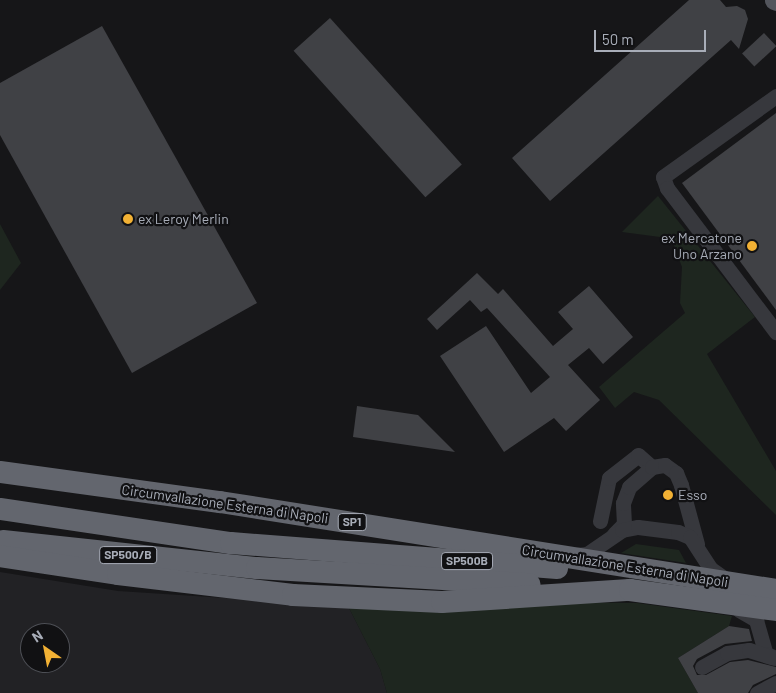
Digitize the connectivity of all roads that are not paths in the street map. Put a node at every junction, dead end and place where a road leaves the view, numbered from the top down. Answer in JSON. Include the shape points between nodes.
{"nodes":[{"id":1,"x":776,"y":96,"type":"edge"},
{"id":2,"x":776,"y":332,"type":"edge"},
{"id":3,"x":652,"y":467,"type":"junction"},
{"id":4,"x":0,"y":472,"type":"edge"},
{"id":5,"x":0,"y":509,"type":"edge"},
{"id":6,"x":600,"y":521,"type":"dead end"},
{"id":7,"x":608,"y":539,"type":"junction"},
{"id":8,"x":0,"y":541,"type":"edge"},
{"id":9,"x":231,"y":543,"type":"joint"},
{"id":10,"x":699,"y":550,"type":"junction"},
{"id":11,"x":562,"y":555,"type":"junction"},
{"id":12,"x":0,"y":556,"type":"edge"},
{"id":13,"x":257,"y":568,"type":"joint"},
{"id":14,"x":733,"y":584,"type":"junction"},
{"id":15,"x":700,"y":589,"type":"junction"},
{"id":16,"x":630,"y":590,"type":"junction"},
{"id":17,"x":776,"y":590,"type":"edge"},
{"id":18,"x":776,"y":610,"type":"edge"},
{"id":19,"x":776,"y":614,"type":"edge"},
{"id":20,"x":759,"y":625,"type":"junction"},
{"id":21,"x":774,"y":658,"type":"edge"},
{"id":22,"x":702,"y":667,"type":"dead end"},
{"id":23,"x":776,"y":683,"type":"edge"},
{"id":24,"x":757,"y":693,"type":"edge"}],
"edges":[{"from":1,"to":2,"type":"lane","via":[[663,178],[667,188]]},
{"from":3,"to":6,"type":"lane","via":[[638,455],[609,478]]},
{"from":3,"to":7,"type":"lane","via":[[629,487],[623,503],[624,524]]},
{"from":3,"to":10,"type":"lane","via":[[665,466],[676,472]]},
{"from":4,"to":11,"type":"highway","name":"Circumvallazione Esterna di Napoli","number":"SP1"},
{"from":5,"to":9,"type":"highway","number":"SP500/B"},
{"from":7,"to":10,"type":"lane","via":[[622,530],[638,527],[678,532],[690,537]]},
{"from":7,"to":11,"type":"lane","via":[[587,554]]},
{"from":8,"to":13,"type":"highway","number":"SP500/B"},
{"from":9,"to":15,"type":"highway","number":"SP500B"},
{"from":10,"to":14,"type":"lane","via":[[711,569]]},
{"from":11,"to":15,"type":"highway","name":"Circumvallazione Esterna di Napoli","number":"SP1"},
{"from":12,"to":16,"type":"highway","name":"Circumvallazione Esterna di Napoli","number":"SP1","via":[[293,595],[442,602]]},
{"from":13,"to":16,"type":"highway","number":"SP500B"},
{"from":14,"to":15,"type":"highway","name":"Circumvallazione Esterna di Napoli","number":"SP1"},
{"from":14,"to":17,"type":"highway","name":"Circumvallazione Esterna di Napoli","number":"SP1"},
{"from":15,"to":16,"type":"highway","name":"Circumvallazione Esterna di Napoli","number":"SP1"},
{"from":15,"to":18,"type":"highway","name":"Circumvallazione Esterna di Napoli","number":"SP1"},
{"from":15,"to":20,"type":"lane","via":[[746,613]]},
{"from":19,"to":20,"type":"lane","via":[[766,616]]},
{"from":20,"to":21,"type":"lane","via":[[766,654]]},
{"from":21,"to":22,"type":"lane","via":[[749,650],[727,653]]},
{"from":23,"to":24,"type":"lane"}]}
